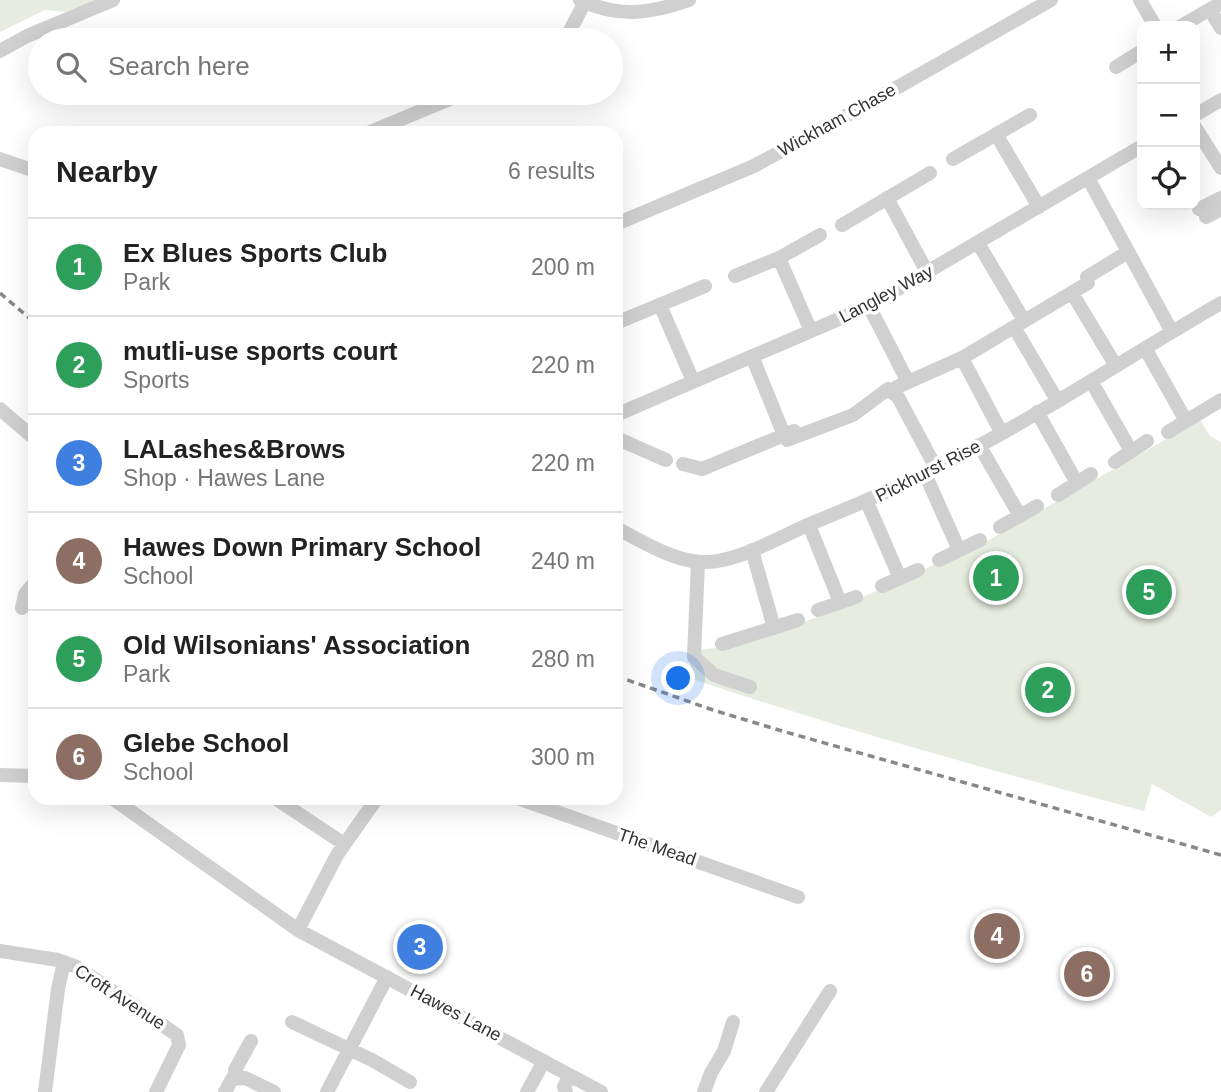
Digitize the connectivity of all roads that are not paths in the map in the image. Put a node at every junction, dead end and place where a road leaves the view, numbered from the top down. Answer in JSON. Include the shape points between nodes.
{"nodes":[{"id":1,"x":113,"y":0,"type":"edge"},
{"id":2,"x":689,"y":0,"type":"edge"},
{"id":3,"x":1051,"y":0,"type":"edge"},
{"id":4,"x":1140,"y":0,"type":"edge"},
{"id":5,"x":583,"y":1,"type":"edge"},
{"id":6,"x":1209,"y":5,"type":"edge"},
{"id":7,"x":1151,"y":21,"type":"edge"},
{"id":8,"x":1182,"y":21,"type":"edge"},
{"id":9,"x":46,"y":28,"type":"edge"},
{"id":10,"x":571,"y":28,"type":"edge"},
{"id":11,"x":1221,"y":28,"type":"edge"},
{"id":12,"x":28,"y":36,"type":"edge"},
{"id":13,"x":1137,"y":44,"type":"edge"},
{"id":14,"x":0,"y":51,"type":"edge"},
{"id":15,"x":1123,"y":53,"type":"dead end"},
{"id":16,"x":1137,"y":54,"type":"edge"},
{"id":17,"x":1116,"y":67,"type":"dead end"},
{"id":18,"x":1221,"y":100,"type":"edge"},
{"id":19,"x":435,"y":105,"type":"edge"},
{"id":20,"x":1200,"y":112,"type":"edge"},
{"id":21,"x":1030,"y":115,"type":"dead end"},
{"id":22,"x":385,"y":126,"type":"edge"},
{"id":23,"x":996,"y":134,"type":"junction"},
{"id":24,"x":1200,"y":135,"type":"edge"},
{"id":25,"x":1140,"y":147,"type":"edge"},
{"id":26,"x":0,"y":159,"type":"edge"},
{"id":27,"x":953,"y":159,"type":"dead end"},
{"id":28,"x":1221,"y":167,"type":"edge"},
{"id":29,"x":28,"y":169,"type":"edge"},
{"id":30,"x":930,"y":173,"type":"dead end"},
{"id":31,"x":1088,"y":178,"type":"junction"},
{"id":32,"x":887,"y":198,"type":"junction"},
{"id":33,"x":1221,"y":198,"type":"edge"},
{"id":34,"x":1039,"y":207,"type":"junction"},
{"id":35,"x":1221,"y":209,"type":"edge"},
{"id":36,"x":623,"y":221,"type":"edge"},
{"id":37,"x":842,"y":225,"type":"dead end"},
{"id":38,"x":820,"y":235,"type":"dead end"},
{"id":39,"x":978,"y":243,"type":"junction"},
{"id":40,"x":1128,"y":252,"type":"junction"},
{"id":41,"x":779,"y":258,"type":"junction"},
{"id":42,"x":927,"y":272,"type":"junction"},
{"id":43,"x":735,"y":276,"type":"dead end"},
{"id":44,"x":705,"y":286,"type":"dead end"},
{"id":45,"x":1064,"y":292,"type":"junction"},
{"id":46,"x":660,"y":305,"type":"junction"},
{"id":47,"x":869,"y":306,"type":"junction"},
{"id":48,"x":1220,"y":306,"type":"edge"},
{"id":49,"x":623,"y":320,"type":"edge"},
{"id":50,"x":1017,"y":321,"type":"junction"},
{"id":51,"x":811,"y":331,"type":"junction"},
{"id":52,"x":1172,"y":332,"type":"junction"},
{"id":53,"x":976,"y":341,"type":"dead end"},
{"id":54,"x":1145,"y":348,"type":"junction"},
{"id":55,"x":751,"y":356,"type":"junction"},
{"id":56,"x":962,"y":358,"type":"junction"},
{"id":57,"x":1116,"y":366,"type":"junction"},
{"id":58,"x":693,"y":381,"type":"junction"},
{"id":59,"x":1091,"y":381,"type":"junction"},
{"id":60,"x":1057,"y":400,"type":"junction"},
{"id":61,"x":1221,"y":400,"type":"edge"},
{"id":62,"x":0,"y":409,"type":"edge"},
{"id":63,"x":623,"y":412,"type":"edge"},
{"id":64,"x":1037,"y":412,"type":"junction"},
{"id":65,"x":830,"y":415,"type":"dead end"},
{"id":66,"x":1185,"y":421,"type":"junction"},
{"id":67,"x":1001,"y":432,"type":"junction"},
{"id":68,"x":1168,"y":432,"type":"dead end"},
{"id":69,"x":28,"y":433,"type":"edge"},
{"id":70,"x":786,"y":438,"type":"junction"},
{"id":71,"x":623,"y":441,"type":"edge"},
{"id":72,"x":1147,"y":441,"type":"dead end"},
{"id":73,"x":979,"y":445,"type":"junction"},
{"id":74,"x":1131,"y":451,"type":"junction"},
{"id":75,"x":666,"y":460,"type":"dead end"},
{"id":76,"x":1115,"y":462,"type":"dead end"},
{"id":77,"x":683,"y":464,"type":"dead end"},
{"id":78,"x":931,"y":471,"type":"junction"},
{"id":79,"x":1091,"y":474,"type":"dead end"},
{"id":80,"x":1077,"y":483,"type":"junction"},
{"id":81,"x":1058,"y":495,"type":"dead end"},
{"id":82,"x":867,"y":502,"type":"junction"},
{"id":83,"x":1037,"y":506,"type":"dead end"},
{"id":84,"x":1020,"y":516,"type":"junction"},
{"id":85,"x":809,"y":525,"type":"junction"},
{"id":86,"x":1000,"y":527,"type":"dead end"},
{"id":87,"x":623,"y":531,"type":"edge"},
{"id":88,"x":980,"y":540,"type":"dead end"},
{"id":89,"x":751,"y":550,"type":"junction"},
{"id":90,"x":958,"y":550,"type":"junction"},
{"id":91,"x":939,"y":560,"type":"dead end"},
{"id":92,"x":698,"y":562,"type":"junction"},
{"id":93,"x":918,"y":570,"type":"dead end"},
{"id":94,"x":899,"y":576,"type":"junction"},
{"id":95,"x":881,"y":586,"type":"dead end"},
{"id":96,"x":28,"y":590,"type":"edge"},
{"id":97,"x":856,"y":597,"type":"dead end"},
{"id":98,"x":840,"y":602,"type":"junction"},
{"id":99,"x":22,"y":608,"type":"dead end"},
{"id":100,"x":818,"y":611,"type":"dead end"},
{"id":101,"x":798,"y":620,"type":"dead end"},
{"id":102,"x":774,"y":628,"type":"junction"},
{"id":103,"x":723,"y":644,"type":"dead end"},
{"id":104,"x":750,"y":687,"type":"dead end"},
{"id":105,"x":0,"y":775,"type":"edge"},
{"id":106,"x":28,"y":776,"type":"edge"},
{"id":107,"x":122,"y":805,"type":"edge"},
{"id":108,"x":286,"y":805,"type":"edge"},
{"id":109,"x":372,"y":805,"type":"edge"},
{"id":110,"x":537,"y":805,"type":"edge"},
{"id":111,"x":344,"y":844,"type":"junction"},
{"id":112,"x":798,"y":897,"type":"dead end"},
{"id":113,"x":299,"y":930,"type":"junction"},
{"id":114,"x":0,"y":951,"type":"edge"},
{"id":115,"x":64,"y":962,"type":"junction"},
{"id":116,"x":387,"y":977,"type":"junction"},
{"id":117,"x":830,"y":991,"type":"dead end"},
{"id":118,"x":292,"y":1022,"type":"dead end"},
{"id":119,"x":733,"y":1022,"type":"dead end"},
{"id":120,"x":251,"y":1041,"type":"dead end"},
{"id":121,"x":348,"y":1049,"type":"junction"},
{"id":122,"x":544,"y":1061,"type":"junction"},
{"id":123,"x":570,"y":1075,"type":"junction"},
{"id":124,"x":235,"y":1077,"type":"junction"},
{"id":125,"x":410,"y":1082,"type":"dead end"},
{"id":126,"x":45,"y":1092,"type":"edge"},
{"id":127,"x":156,"y":1092,"type":"edge"},
{"id":128,"x":225,"y":1092,"type":"edge"},
{"id":129,"x":274,"y":1092,"type":"edge"},
{"id":130,"x":327,"y":1092,"type":"edge"},
{"id":131,"x":527,"y":1092,"type":"edge"},
{"id":132,"x":566,"y":1092,"type":"edge"},
{"id":133,"x":601,"y":1092,"type":"edge"},
{"id":134,"x":704,"y":1092,"type":"edge"},
{"id":135,"x":766,"y":1092,"type":"edge"}],
"edges":[{"from":1,"to":9,"type":"street"},
{"from":2,"to":5,"type":"street","via":[[628,13]]},
{"from":3,"to":36,"type":"street","name":"Wickham Chase","via":[[754,166]]},
{"from":4,"to":7,"type":"street"},
{"from":5,"to":10,"type":"street"},
{"from":6,"to":8,"type":"street"},
{"from":6,"to":11,"type":"street"},
{"from":12,"to":14,"type":"street"},
{"from":13,"to":15,"type":"street"},
{"from":16,"to":17,"type":"street"},
{"from":18,"to":20,"type":"street"},
{"from":19,"to":22,"type":"street"},
{"from":21,"to":23,"type":"street"},
{"from":23,"to":27,"type":"street"},
{"from":23,"to":34,"type":"street"},
{"from":24,"to":28,"type":"street"},
{"from":25,"to":31,"type":"street","name":"Langley Way"},
{"from":26,"to":29,"type":"street"},
{"from":30,"to":32,"type":"street"},
{"from":31,"to":34,"type":"street","name":"Langley Way"},
{"from":31,"to":40,"type":"street"},
{"from":32,"to":37,"type":"street"},
{"from":32,"to":42,"type":"street"},
{"from":33,"to":35,"type":"street","via":[[1203,213]]},
{"from":34,"to":39,"type":"street","name":"Langley Way"},
{"from":38,"to":41,"type":"street"},
{"from":39,"to":42,"type":"street","name":"Langley Way"},
{"from":39,"to":50,"type":"street"},
{"from":40,"to":45,"type":"street"},
{"from":40,"to":52,"type":"street"},
{"from":41,"to":43,"type":"street"},
{"from":41,"to":51,"type":"street"},
{"from":42,"to":47,"type":"street","name":"Langley Way"},
{"from":44,"to":46,"type":"street"},
{"from":45,"to":50,"type":"street"},
{"from":45,"to":57,"type":"street"},
{"from":46,"to":49,"type":"street"},
{"from":46,"to":58,"type":"street"},
{"from":47,"to":51,"type":"street","name":"Langley Way"},
{"from":47,"to":56,"type":"street","via":[[903,385]]},
{"from":48,"to":52,"type":"street","name":"Pickhurst Rise"},
{"from":50,"to":53,"type":"street"},
{"from":50,"to":56,"type":"street"},
{"from":50,"to":60,"type":"street"},
{"from":51,"to":55,"type":"street","name":"Langley Way"},
{"from":52,"to":54,"type":"street","name":"Pickhurst Rise"},
{"from":54,"to":57,"type":"street","name":"Pickhurst Rise"},
{"from":54,"to":66,"type":"street"},
{"from":55,"to":58,"type":"street","name":"Langley Way"},
{"from":55,"to":70,"type":"street"},
{"from":56,"to":67,"type":"street"},
{"from":57,"to":59,"type":"street","name":"Pickhurst Rise"},
{"from":58,"to":63,"type":"street","name":"Langley Way"},
{"from":59,"to":60,"type":"street","name":"Pickhurst Rise"},
{"from":59,"to":74,"type":"street"},
{"from":60,"to":64,"type":"street","name":"Pickhurst Rise"},
{"from":61,"to":66,"type":"street"},
{"from":62,"to":69,"type":"street"},
{"from":64,"to":67,"type":"street","name":"Pickhurst Rise"},
{"from":64,"to":80,"type":"street"},
{"from":65,"to":70,"type":"street"},
{"from":66,"to":68,"type":"street"},
{"from":67,"to":73,"type":"street","name":"Pickhurst Rise"},
{"from":70,"to":77,"type":"street","via":[[702,469]]},
{"from":70,"to":78,"type":"street","via":[[853,415],[888,389],[898,397]]},
{"from":71,"to":75,"type":"street"},
{"from":72,"to":74,"type":"street"},
{"from":73,"to":78,"type":"street","name":"Pickhurst Rise"},
{"from":73,"to":84,"type":"street"},
{"from":74,"to":76,"type":"street"},
{"from":78,"to":82,"type":"street","name":"Pickhurst Rise"},
{"from":78,"to":90,"type":"street"},
{"from":79,"to":80,"type":"street"},
{"from":80,"to":81,"type":"street"},
{"from":82,"to":85,"type":"street","name":"Pickhurst Rise"},
{"from":82,"to":94,"type":"street"},
{"from":83,"to":84,"type":"street"},
{"from":84,"to":86,"type":"street"},
{"from":85,"to":89,"type":"street","name":"Pickhurst Rise"},
{"from":85,"to":98,"type":"street"},
{"from":87,"to":92,"type":"street","name":"Pickhurst Rise","via":[[674,556]]},
{"from":88,"to":90,"type":"street"},
{"from":89,"to":92,"type":"street","name":"Pickhurst Rise"},
{"from":89,"to":102,"type":"street"},
{"from":90,"to":91,"type":"street"},
{"from":92,"to":104,"type":"street","via":[[694,657],[715,675]]},
{"from":93,"to":94,"type":"street"},
{"from":94,"to":95,"type":"street"},
{"from":96,"to":99,"type":"street"},
{"from":97,"to":98,"type":"street"},
{"from":98,"to":100,"type":"street"},
{"from":101,"to":102,"type":"street"},
{"from":102,"to":103,"type":"street"},
{"from":105,"to":106,"type":"street"},
{"from":107,"to":113,"type":"street","name":"Hawes Lane"},
{"from":108,"to":111,"type":"street"},
{"from":109,"to":111,"type":"street"},
{"from":110,"to":112,"type":"street","name":"The Mead"},
{"from":111,"to":113,"type":"street"},
{"from":113,"to":116,"type":"street","name":"Hawes Lane"},
{"from":114,"to":115,"type":"street","name":"Croft Avenue"},
{"from":115,"to":126,"type":"street"},
{"from":115,"to":127,"type":"street","name":"Croft Avenue","via":[[179,1038]]},
{"from":116,"to":121,"type":"street"},
{"from":116,"to":122,"type":"street","name":"Hawes Lane"},
{"from":117,"to":135,"type":"street"},
{"from":118,"to":121,"type":"street"},
{"from":119,"to":134,"type":"street"},
{"from":120,"to":124,"type":"street"},
{"from":121,"to":125,"type":"street"},
{"from":121,"to":130,"type":"street"},
{"from":122,"to":123,"type":"street","name":"Hawes Lane"},
{"from":122,"to":131,"type":"street"},
{"from":123,"to":132,"type":"street"},
{"from":123,"to":133,"type":"street","name":"Hawes Lane"},
{"from":124,"to":128,"type":"street"},
{"from":124,"to":129,"type":"street"}]}
